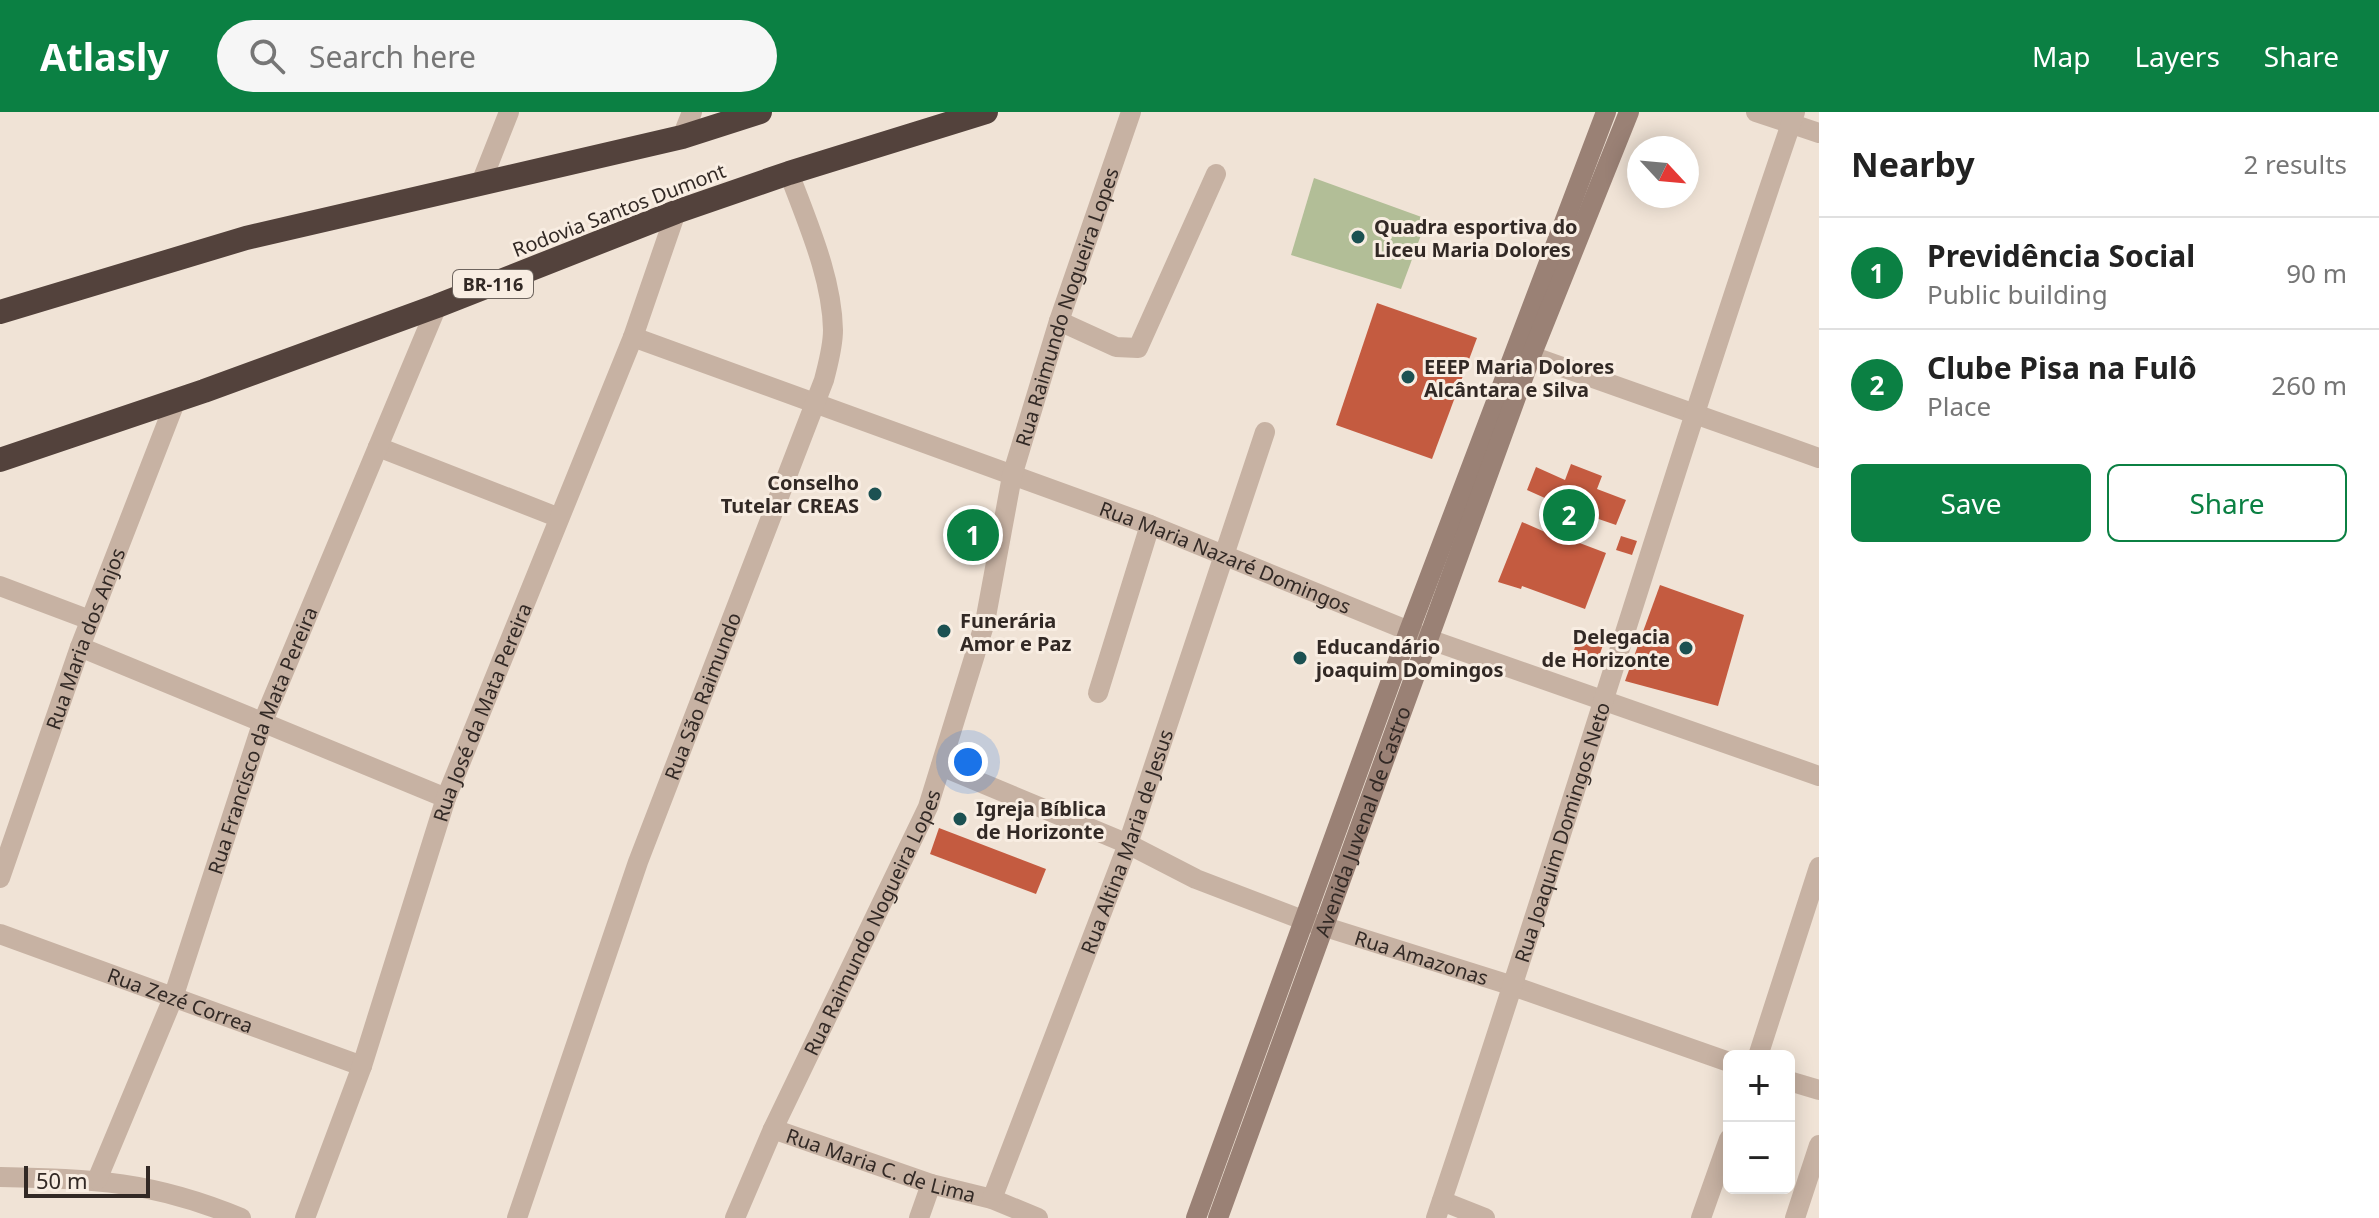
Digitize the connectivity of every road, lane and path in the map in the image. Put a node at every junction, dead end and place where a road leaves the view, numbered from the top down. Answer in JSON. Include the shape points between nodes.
{"nodes":[{"id":1,"x":509,"y":112,"type":"edge"},
{"id":2,"x":692,"y":112,"type":"edge"},
{"id":3,"x":760,"y":112,"type":"edge"},
{"id":4,"x":986,"y":112,"type":"edge"},
{"id":5,"x":1131,"y":112,"type":"edge"},
{"id":6,"x":1606,"y":112,"type":"edge"},
{"id":7,"x":1629,"y":112,"type":"edge"},
{"id":8,"x":1756,"y":112,"type":"edge"},
{"id":9,"x":1793,"y":118,"type":"edge"},
{"id":10,"x":1819,"y":133,"type":"edge"},
{"id":11,"x":682,"y":137,"type":"junction"},
{"id":12,"x":789,"y":173,"type":"junction"},
{"id":13,"x":1216,"y":174,"type":"dead end"},
{"id":14,"x":481,"y":183,"type":"junction"},
{"id":15,"x":676,"y":212,"type":"junction"},
{"id":16,"x":437,"y":306,"type":"junction"},
{"id":17,"x":0,"y":312,"type":"edge"},
{"id":18,"x":1059,"y":321,"type":"junction"},
{"id":19,"x":633,"y":337,"type":"junction"},
{"id":20,"x":1531,"y":356,"type":"junction"},
{"id":21,"x":176,"y":400,"type":"junction"},
{"id":22,"x":814,"y":403,"type":"junction"},
{"id":23,"x":1693,"y":413,"type":"junction"},
{"id":24,"x":1265,"y":432,"type":"dead end"},
{"id":25,"x":378,"y":447,"type":"junction"},
{"id":26,"x":1819,"y":458,"type":"edge"},
{"id":27,"x":0,"y":460,"type":"edge"},
{"id":28,"x":1012,"y":476,"type":"junction"},
{"id":29,"x":557,"y":517,"type":"junction"},
{"id":30,"x":1150,"y":525,"type":"junction"},
{"id":31,"x":1223,"y":555,"type":"junction"},
{"id":32,"x":0,"y":586,"type":"edge"},
{"id":33,"x":90,"y":620,"type":"junction"},
{"id":34,"x":1409,"y":631,"type":"junction"},
{"id":35,"x":1431,"y":640,"type":"junction"},
{"id":36,"x":80,"y":647,"type":"junction"},
{"id":37,"x":1098,"y":693,"type":"dead end"},
{"id":38,"x":1606,"y":700,"type":"junction"},
{"id":39,"x":262,"y":724,"type":"junction"},
{"id":40,"x":941,"y":766,"type":"junction"},
{"id":41,"x":1819,"y":776,"type":"edge"},
{"id":42,"x":446,"y":798,"type":"junction"},
{"id":43,"x":1128,"y":844,"type":"junction"},
{"id":44,"x":1819,"y":867,"type":"edge"},
{"id":45,"x":0,"y":878,"type":"edge"},
{"id":46,"x":1303,"y":920,"type":"junction"},
{"id":47,"x":1325,"y":926,"type":"junction"},
{"id":48,"x":0,"y":934,"type":"edge"},
{"id":49,"x":1510,"y":985,"type":"junction"},
{"id":50,"x":173,"y":998,"type":"junction"},
{"id":51,"x":1760,"y":1050,"type":"edge"},
{"id":52,"x":1723,"y":1060,"type":"edge"},
{"id":53,"x":362,"y":1066,"type":"junction"},
{"id":54,"x":1795,"y":1083,"type":"edge"},
{"id":55,"x":1819,"y":1090,"type":"edge"},
{"id":56,"x":773,"y":1129,"type":"junction"},
{"id":57,"x":1819,"y":1145,"type":"edge"},
{"id":58,"x":1723,"y":1156,"type":"edge"},
{"id":59,"x":0,"y":1177,"type":"edge"},
{"id":60,"x":97,"y":1180,"type":"junction"},
{"id":61,"x":931,"y":1184,"type":"junction"},
{"id":62,"x":992,"y":1199,"type":"junction"},
{"id":63,"x":1439,"y":1210,"type":"edge"},
{"id":64,"x":241,"y":1218,"type":"edge"},
{"id":65,"x":305,"y":1218,"type":"edge"},
{"id":66,"x":517,"y":1218,"type":"edge"},
{"id":67,"x":735,"y":1218,"type":"edge"},
{"id":68,"x":919,"y":1218,"type":"edge"},
{"id":69,"x":1038,"y":1218,"type":"edge"},
{"id":70,"x":1196,"y":1218,"type":"edge"},
{"id":71,"x":1218,"y":1218,"type":"edge"},
{"id":72,"x":1485,"y":1218,"type":"edge"},
{"id":73,"x":1701,"y":1218,"type":"edge"},
{"id":74,"x":1795,"y":1218,"type":"edge"}],
"edges":[{"from":1,"to":14,"type":"street"},
{"from":2,"to":11,"type":"street"},
{"from":3,"to":11,"type":"highway"},
{"from":4,"to":12,"type":"highway","name":"Rodovia Santos Dumont","number":"BR-116"},
{"from":5,"to":18,"type":"street","name":"Rua Raimundo Nogueira Lopes"},
{"from":6,"to":34,"type":"street","name":"Avenida Juvenal de Castro"},
{"from":7,"to":20,"type":"street","name":"Avenida Juvenal de Castro"},
{"from":8,"to":9,"type":"street"},
{"from":9,"to":10,"type":"street"},
{"from":9,"to":23,"type":"street","name":"Rua Joaquim Domingos Neto"},
{"from":11,"to":14,"type":"highway"},
{"from":12,"to":15,"type":"highway","name":"Rodovia Santos Dumont","number":"BR-116"},
{"from":12,"to":22,"type":"street","name":"Rua São Raimundo","via":[[818,258],[833,330]]},
{"from":13,"to":18,"type":"street","via":[[1138,348],[1116,347]]},
{"from":14,"to":17,"type":"highway","via":[[246,238]]},
{"from":15,"to":16,"type":"highway","name":"Rodovia Santos Dumont","number":"BR-116"},
{"from":15,"to":19,"type":"street","name":"Rua José da Mata Pereira"},
{"from":16,"to":21,"type":"highway","name":"Rodovia Santos Dumont","number":"BR-116"},
{"from":16,"to":25,"type":"street","name":"Rua Francisco da Mata Pereira"},
{"from":18,"to":28,"type":"street","name":"Rua Raimundo Nogueira Lopes"},
{"from":19,"to":22,"type":"street","name":"Rua Maria Nazaré Domingos"},
{"from":19,"to":29,"type":"street","name":"Rua José da Mata Pereira"},
{"from":20,"to":23,"type":"street"},
{"from":20,"to":35,"type":"street","name":"Avenida Juvenal de Castro"},
{"from":21,"to":27,"type":"highway","name":"Rodovia Santos Dumont","number":"BR-116"},
{"from":21,"to":33,"type":"street","name":"Rua Maria dos Anjos"},
{"from":22,"to":28,"type":"street","name":"Rua Maria Nazaré Domingos"},
{"from":22,"to":66,"type":"street","name":"Rua São Raimundo","via":[[638,862]]},
{"from":23,"to":26,"type":"street"},
{"from":23,"to":38,"type":"street","name":"Rua Joaquim Domingos Neto"},
{"from":24,"to":31,"type":"street","name":"Rua Altina Maria de Jesus"},
{"from":25,"to":29,"type":"street"},
{"from":25,"to":39,"type":"street","name":"Rua Francisco da Mata Pereira"},
{"from":28,"to":30,"type":"street","name":"Rua Maria Nazaré Domingos"},
{"from":28,"to":40,"type":"street","name":"Rua Raimundo Nogueira Lopes","via":[[985,622]]},
{"from":29,"to":42,"type":"street","name":"Rua José da Mata Pereira"},
{"from":30,"to":31,"type":"street","name":"Rua Maria Nazaré Domingos"},
{"from":30,"to":37,"type":"street"},
{"from":31,"to":34,"type":"street","name":"Rua Maria Nazaré Domingos"},
{"from":31,"to":43,"type":"street","name":"Rua Altina Maria de Jesus"},
{"from":32,"to":33,"type":"street"},
{"from":33,"to":36,"type":"street","name":"Rua Maria dos Anjos"},
{"from":34,"to":35,"type":"street","name":"Rua Maria Nazaré Domingos"},
{"from":34,"to":46,"type":"street","name":"Avenida Juvenal de Castro"},
{"from":35,"to":38,"type":"street","name":"Rua Maria Nazaré Domingos"},
{"from":35,"to":47,"type":"street","name":"Avenida Juvenal de Castro"},
{"from":36,"to":39,"type":"street"},
{"from":36,"to":45,"type":"street","name":"Rua Maria dos Anjos"},
{"from":38,"to":41,"type":"street","name":"Rua Maria Nazaré Domingos"},
{"from":38,"to":49,"type":"street","name":"Rua Joaquim Domingos Neto"},
{"from":39,"to":42,"type":"street"},
{"from":39,"to":50,"type":"street","name":"Rua Francisco da Mata Pereira"},
{"from":40,"to":43,"type":"street","name":"Rua Amazonas"},
{"from":40,"to":56,"type":"street","name":"Rua Raimundo Nogueira Lopes","via":[[920,826]]},
{"from":42,"to":53,"type":"street","name":"Rua José da Mata Pereira"},
{"from":43,"to":46,"type":"street","name":"Rua Amazonas","via":[[1196,879]]},
{"from":43,"to":62,"type":"street","name":"Rua Altina Maria de Jesus"},
{"from":44,"to":51,"type":"street"},
{"from":46,"to":47,"type":"street","name":"Rua Amazonas"},
{"from":46,"to":70,"type":"street","name":"Avenida Juvenal de Castro"},
{"from":47,"to":49,"type":"street","name":"Rua Amazonas"},
{"from":47,"to":71,"type":"street","name":"Avenida Juvenal de Castro"},
{"from":48,"to":50,"type":"street","name":"Rua Zezé Correa"},
{"from":49,"to":52,"type":"street","name":"Rua Amazonas"},
{"from":49,"to":63,"type":"street","name":"Rua Joaquim Domingos Neto"},
{"from":50,"to":53,"type":"street","name":"Rua Zezé Correa"},
{"from":50,"to":60,"type":"street","name":"Rua Francisco da Mata Pereira"},
{"from":53,"to":65,"type":"street","name":"Rua José da Mata Pereira"},
{"from":54,"to":55,"type":"street"},
{"from":56,"to":61,"type":"street","name":"Rua Maria C. de Lima"},
{"from":56,"to":67,"type":"street","name":"Rua Raimundo Nogueira Lopes"},
{"from":57,"to":74,"type":"street"},
{"from":58,"to":73,"type":"street"},
{"from":59,"to":60,"type":"street"},
{"from":60,"to":64,"type":"street","via":[[182,1195]]},
{"from":61,"to":62,"type":"street","name":"Rua Maria C. de Lima"},
{"from":61,"to":68,"type":"street"},
{"from":62,"to":69,"type":"street"},
{"from":63,"to":72,"type":"street"}]}
